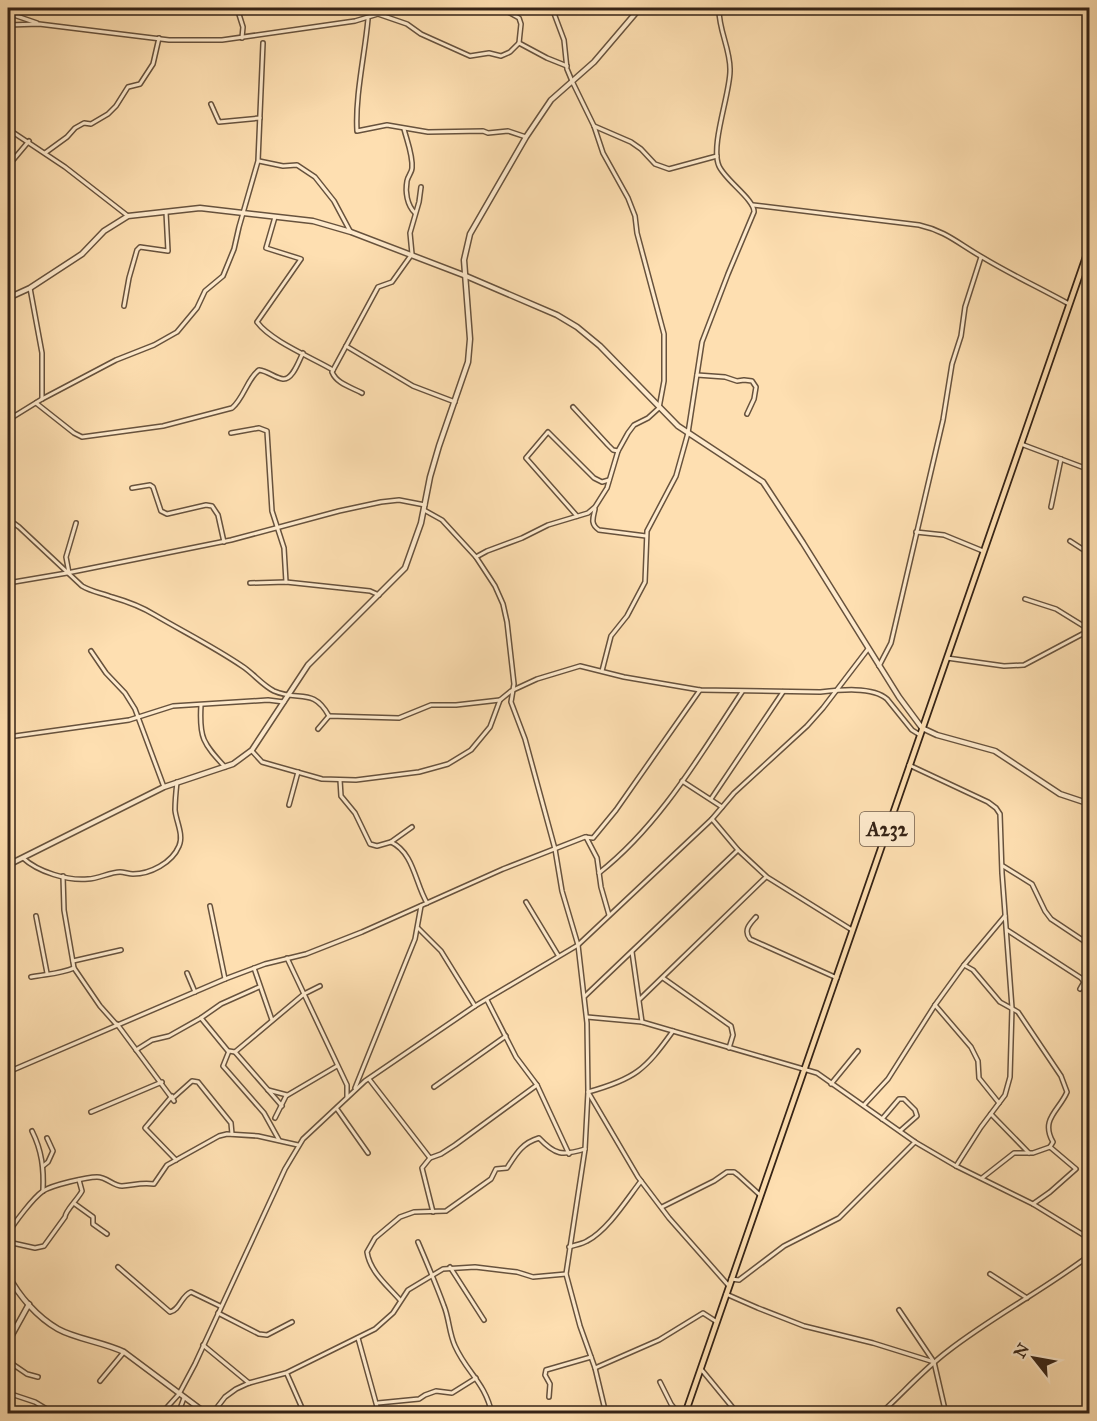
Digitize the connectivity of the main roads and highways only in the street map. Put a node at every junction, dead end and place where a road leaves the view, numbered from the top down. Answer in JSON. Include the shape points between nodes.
{"nodes":[{"id":1,"x":1089,"y":245,"type":"edge"},
{"id":2,"x":685,"y":1413,"type":"edge"}],
"edges":[{"from":1,"to":2,"type":"main road","number":"A232"}]}
